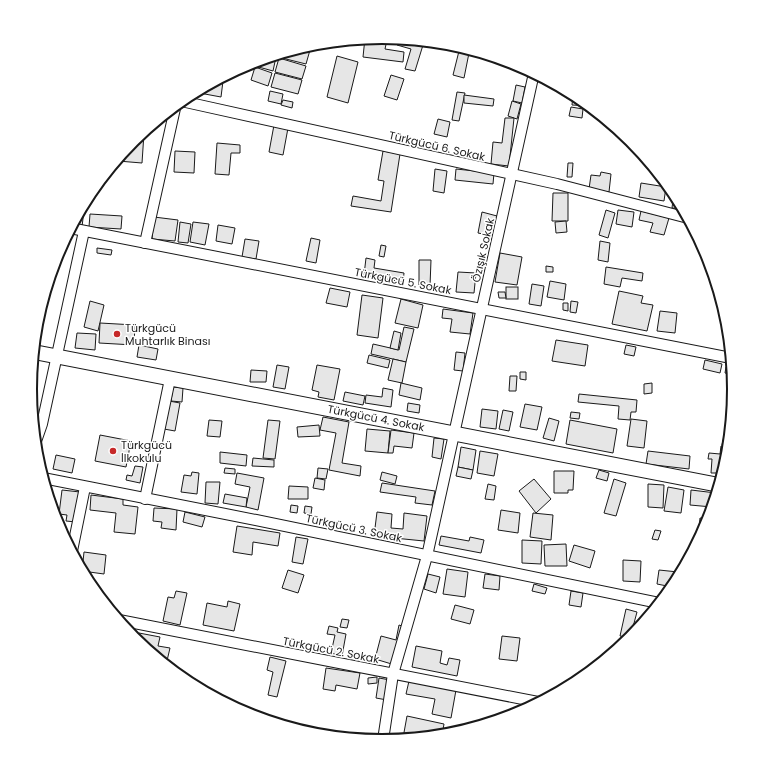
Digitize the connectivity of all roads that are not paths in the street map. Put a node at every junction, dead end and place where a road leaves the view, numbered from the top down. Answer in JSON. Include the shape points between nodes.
{"nodes":[{"id":1,"x":533,"y":78,"type":"edge"},
{"id":2,"x":189,"y":103,"type":"edge"},
{"id":3,"x":174,"y":114,"type":"edge"},
{"id":4,"x":512,"y":175,"type":"junction"},
{"id":5,"x":681,"y":216,"type":"edge"},
{"id":6,"x":76,"y":229,"type":"edge"},
{"id":7,"x":84,"y":231,"type":"junction"},
{"id":8,"x":145,"y":243,"type":"junction"},
{"id":9,"x":482,"y":309,"type":"junction"},
{"id":10,"x":39,"y":353,"type":"edge"},
{"id":11,"x":57,"y":357,"type":"junction"},
{"id":12,"x":725,"y":357,"type":"edge"},
{"id":13,"x":170,"y":379,"type":"junction"},
{"id":14,"x":40,"y":431,"type":"edge"},
{"id":15,"x":454,"y":433,"type":"junction"},
{"id":16,"x":49,"y":479,"type":"edge"},
{"id":17,"x":713,"y":484,"type":"edge"},
{"id":18,"x":85,"y":487,"type":"junction"},
{"id":19,"x":145,"y":499,"type":"junction"},
{"id":20,"x":74,"y":542,"type":"edge"},
{"id":21,"x":426,"y":556,"type":"junction"},
{"id":22,"x":653,"y":603,"type":"edge"},
{"id":23,"x":129,"y":622,"type":"edge"},
{"id":24,"x":393,"y":674,"type":"junction"},
{"id":25,"x":529,"y":700,"type":"edge"},
{"id":26,"x":384,"y":734,"type":"edge"}],
"edges":[{"from":1,"to":4,"type":"street","name":"Özışık Sokak"},
{"from":2,"to":4,"type":"street","name":"Türkgücü 6. Sokak"},
{"from":3,"to":8,"type":"street"},
{"from":4,"to":5,"type":"street","name":"Türkgücü 6. Sokak"},
{"from":4,"to":9,"type":"street","name":"Özışık Sokak"},
{"from":6,"to":7,"type":"street","name":"Türkgücü 5. Sokak"},
{"from":7,"to":8,"type":"street","name":"Türkgücü 5. Sokak"},
{"from":7,"to":11,"type":"street"},
{"from":8,"to":9,"type":"street","name":"Türkgücü 5. Sokak"},
{"from":9,"to":12,"type":"street","name":"Türkgücü 5. Sokak"},
{"from":9,"to":15,"type":"street","name":"Özışık Sokak"},
{"from":10,"to":11,"type":"main road","name":"Türkgücü 4. Sokak"},
{"from":11,"to":13,"type":"main road","name":"Türkgücü 4. Sokak"},
{"from":11,"to":14,"type":"street"},
{"from":13,"to":15,"type":"main road","name":"Türkgücü 4. Sokak"},
{"from":13,"to":19,"type":"street"},
{"from":15,"to":17,"type":"main road","name":"Türkgücü 4. Sokak"},
{"from":15,"to":21,"type":"street","name":"Özışık Sokak"},
{"from":16,"to":18,"type":"street","name":"Türkgücü 3. Sokak"},
{"from":18,"to":19,"type":"street","name":"Türkgücü 3. Sokak"},
{"from":18,"to":20,"type":"street"},
{"from":19,"to":21,"type":"street","name":"Türkgücü 3. Sokak"},
{"from":21,"to":22,"type":"street","name":"Türkgücü 3. Sokak"},
{"from":21,"to":24,"type":"street","name":"Özışık Sokak"},
{"from":23,"to":24,"type":"street","name":"Türkgücü 2. Sokak"},
{"from":24,"to":25,"type":"street","name":"Türkgücü 2. Sokak"},
{"from":24,"to":26,"type":"street","name":"Özışık Sokak"}]}
